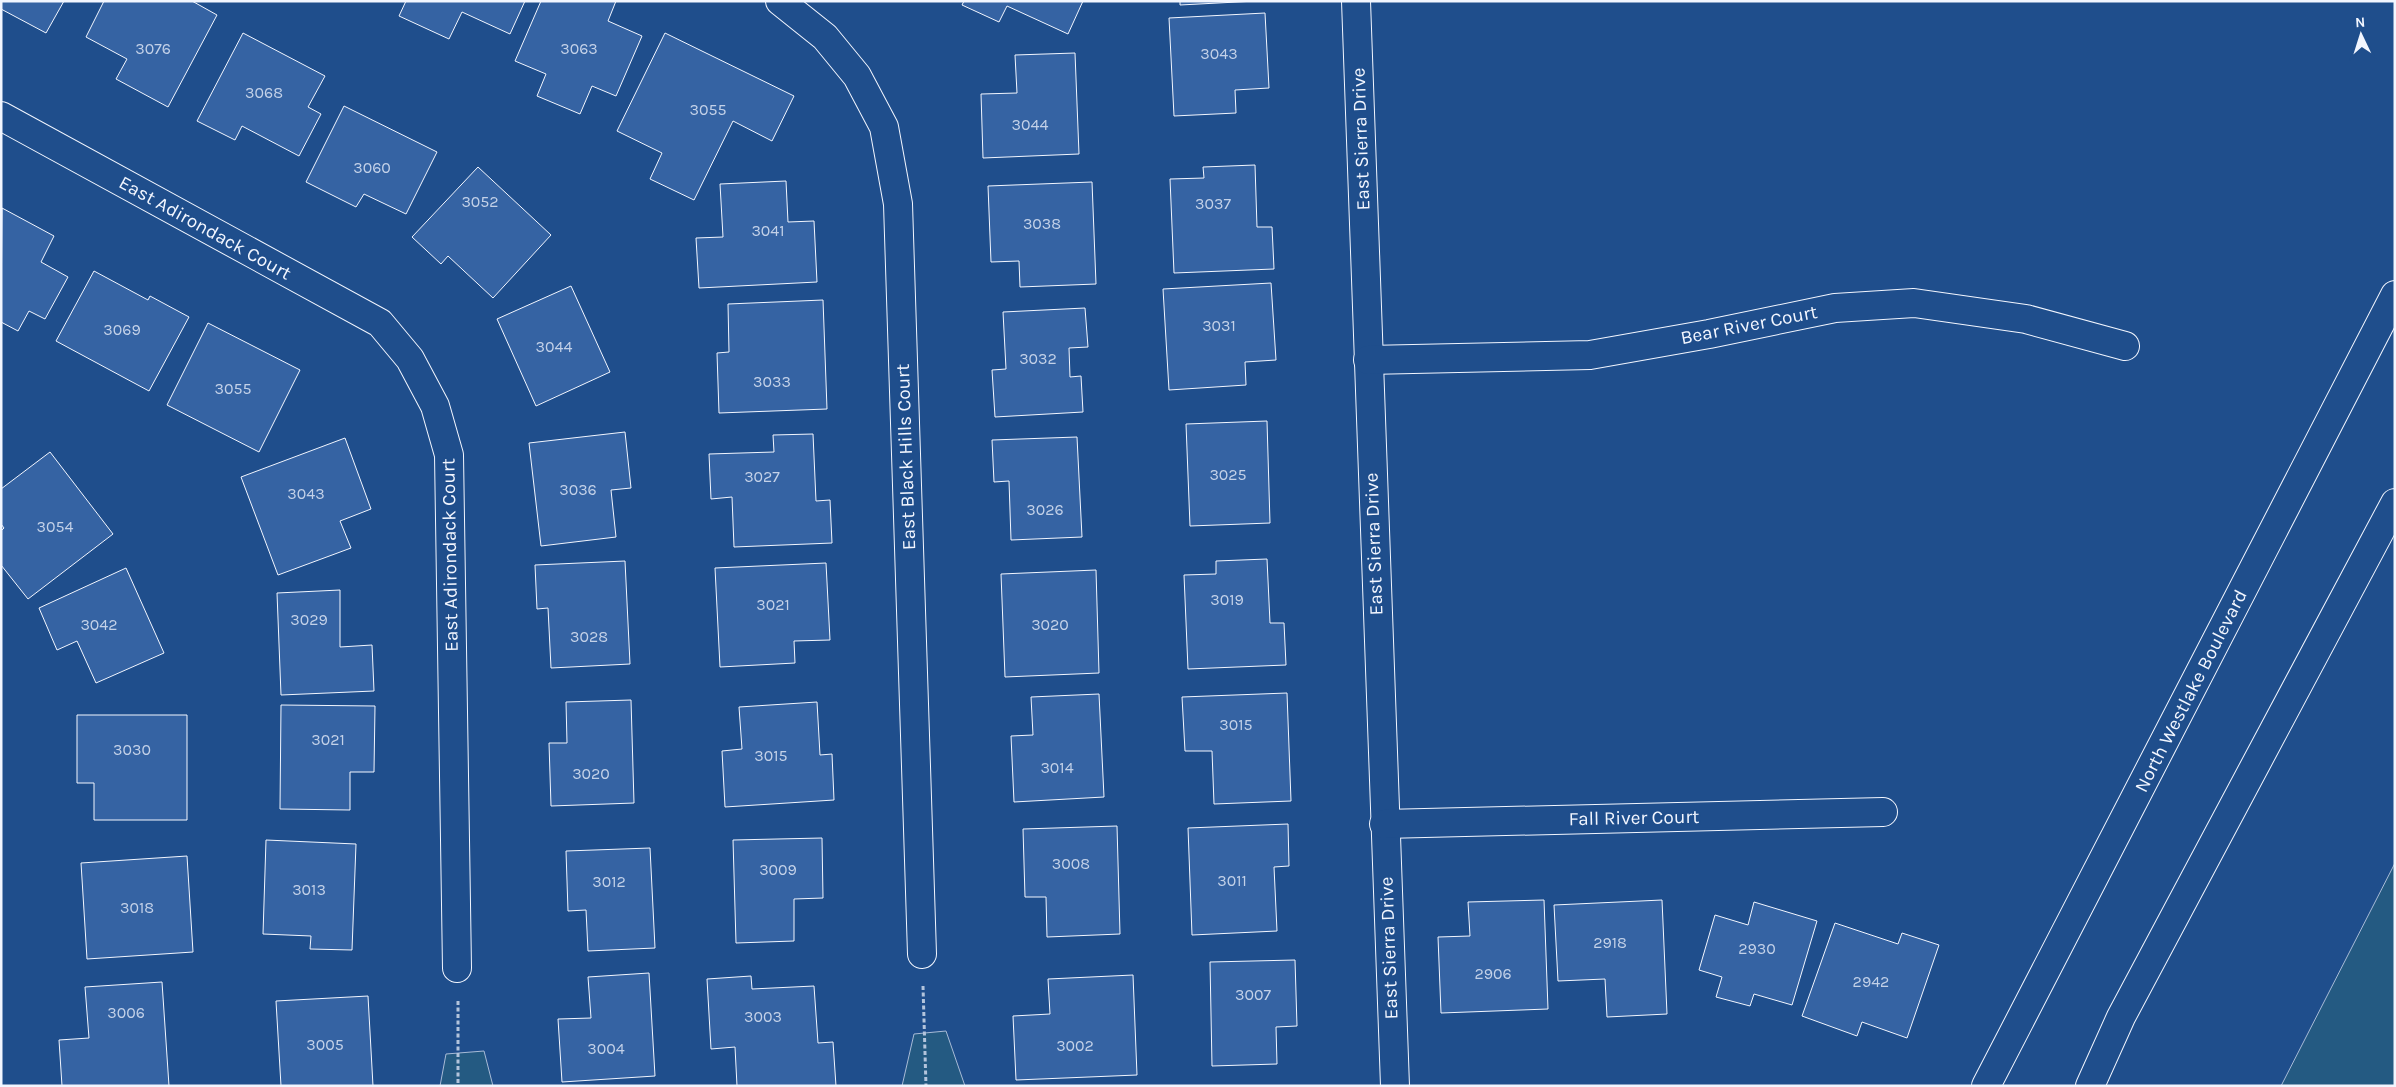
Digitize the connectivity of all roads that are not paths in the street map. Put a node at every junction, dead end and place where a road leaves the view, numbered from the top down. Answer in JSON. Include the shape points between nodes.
{"nodes":[{"id":1,"x":780,"y":1,"type":"edge"},
{"id":2,"x":1356,"y":1,"type":"edge"},
{"id":3,"x":1,"y":116,"type":"edge"},
{"id":4,"x":2395,"y":295,"type":"edge"},
{"id":5,"x":2125,"y":346,"type":"dead end"},
{"id":6,"x":1368,"y":360,"type":"junction"},
{"id":7,"x":2395,"y":503,"type":"edge"},
{"id":8,"x":1883,"y":812,"type":"dead end"},
{"id":9,"x":1384,"y":824,"type":"junction"},
{"id":10,"x":922,"y":954,"type":"road end"},
{"id":11,"x":457,"y":968,"type":"road end"},
{"id":12,"x":1395,"y":1086,"type":"edge"},
{"id":13,"x":1986,"y":1086,"type":"edge"},
{"id":14,"x":2090,"y":1086,"type":"edge"}],
"edges":[{"from":1,"to":10,"type":"street","name":"East Black Hills Court","via":[[824,37],[857,76],[884,127],[898,204]]},
{"from":2,"to":6,"type":"street","name":"East Sierra Drive"},
{"from":3,"to":11,"type":"street","name":"East Adirondack Court","via":[[380,323],[410,359],[435,406],[449,456]]},
{"from":4,"to":13,"type":"street","name":"North Westlake Boulevard"},
{"from":5,"to":6,"type":"street","name":"Bear River Court","via":[[2026,319],[1914,303],[1835,308],[1590,354]]},
{"from":6,"to":9,"type":"street","name":"East Sierra Drive"},
{"from":7,"to":14,"type":"street","via":[[2126,1009]]},
{"from":8,"to":9,"type":"street","name":"Fall River Court"},
{"from":9,"to":12,"type":"street","name":"East Sierra Drive"}]}
